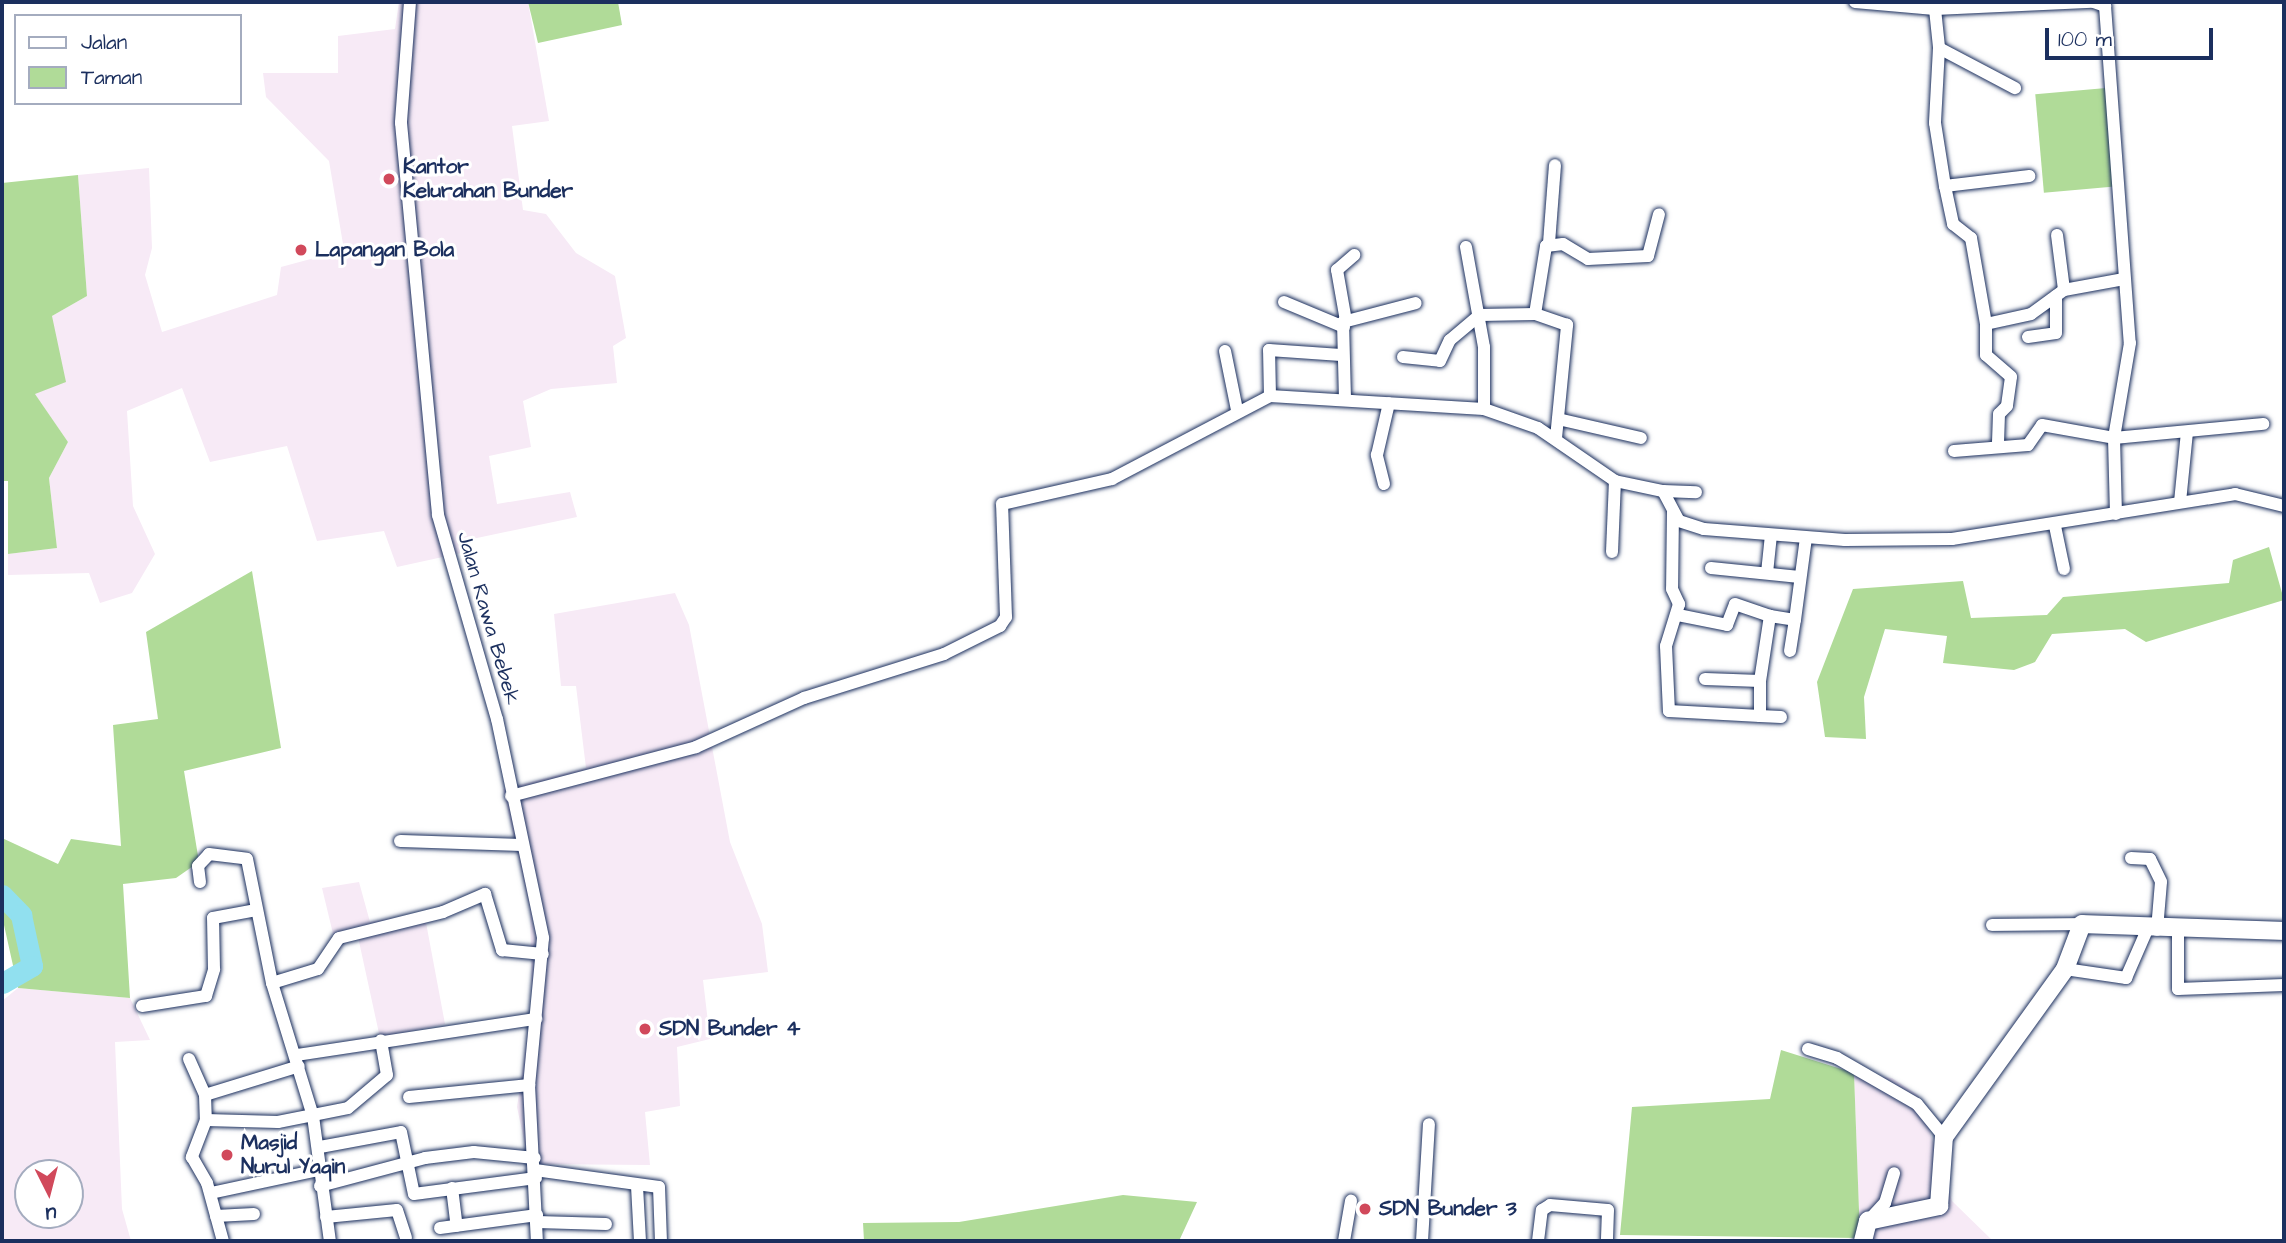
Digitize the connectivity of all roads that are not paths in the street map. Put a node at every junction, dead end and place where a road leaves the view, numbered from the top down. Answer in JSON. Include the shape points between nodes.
{"nodes":[{"id":1,"x":410,"y":2,"type":"edge"},
{"id":2,"x":1855,"y":2,"type":"edge"},
{"id":3,"x":2093,"y":2,"type":"edge"},
{"id":4,"x":1987,"y":4,"type":"edge"},
{"id":5,"x":1895,"y":5,"type":"edge"},
{"id":6,"x":1954,"y":5,"type":"edge"},
{"id":7,"x":1936,"y":9,"type":"junction"},
{"id":8,"x":1939,"y":48,"type":"junction"},
{"id":9,"x":2015,"y":88,"type":"dead end"},
{"id":10,"x":1555,"y":165,"type":"dead end"},
{"id":11,"x":2029,"y":176,"type":"dead end"},
{"id":12,"x":1945,"y":186,"type":"junction"},
{"id":13,"x":1659,"y":214,"type":"dead end"},
{"id":14,"x":2057,"y":235,"type":"dead end"},
{"id":15,"x":1549,"y":243,"type":"junction"},
{"id":16,"x":1466,"y":247,"type":"dead end"},
{"id":17,"x":1354,"y":255,"type":"dead end"},
{"id":18,"x":2124,"y":279,"type":"junction"},
{"id":19,"x":2060,"y":293,"type":"junction"},
{"id":20,"x":1284,"y":302,"type":"dead end"},
{"id":21,"x":1416,"y":303,"type":"dead end"},
{"id":22,"x":1535,"y":314,"type":"junction"},
{"id":23,"x":1480,"y":315,"type":"junction"},
{"id":24,"x":1345,"y":324,"type":"junction"},
{"id":25,"x":1986,"y":324,"type":"junction"},
{"id":26,"x":2028,"y":337,"type":"dead end"},
{"id":27,"x":1225,"y":351,"type":"dead end"},
{"id":28,"x":1341,"y":355,"type":"junction"},
{"id":29,"x":1403,"y":358,"type":"dead end"},
{"id":30,"x":1270,"y":396,"type":"junction"},
{"id":31,"x":1345,"y":399,"type":"junction"},
{"id":32,"x":1389,"y":403,"type":"junction"},
{"id":33,"x":1484,"y":409,"type":"junction"},
{"id":34,"x":1237,"y":410,"type":"junction"},
{"id":35,"x":1558,"y":419,"type":"junction"},
{"id":36,"x":2263,"y":424,"type":"dead end"},
{"id":37,"x":2187,"y":432,"type":"junction"},
{"id":38,"x":1556,"y":438,"type":"junction"},
{"id":39,"x":1641,"y":438,"type":"dead end"},
{"id":40,"x":2114,"y":438,"type":"junction"},
{"id":41,"x":1998,"y":446,"type":"junction"},
{"id":42,"x":1954,"y":451,"type":"dead end"},
{"id":43,"x":1615,"y":481,"type":"junction"},
{"id":44,"x":1384,"y":484,"type":"dead end"},
{"id":45,"x":1663,"y":491,"type":"junction"},
{"id":46,"x":1696,"y":492,"type":"dead end"},
{"id":47,"x":2180,"y":502,"type":"junction"},
{"id":48,"x":2284,"y":506,"type":"edge"},
{"id":49,"x":1673,"y":512,"type":"junction"},
{"id":50,"x":2116,"y":514,"type":"junction"},
{"id":51,"x":2055,"y":526,"type":"junction"},
{"id":52,"x":1771,"y":535,"type":"junction"},
{"id":53,"x":1806,"y":538,"type":"junction"},
{"id":54,"x":1612,"y":552,"type":"dead end"},
{"id":55,"x":1711,"y":568,"type":"dead end"},
{"id":56,"x":2064,"y":569,"type":"dead end"},
{"id":57,"x":1766,"y":573,"type":"junction"},
{"id":58,"x":1800,"y":577,"type":"junction"},
{"id":59,"x":1678,"y":615,"type":"junction"},
{"id":60,"x":1770,"y":616,"type":"junction"},
{"id":61,"x":1794,"y":620,"type":"junction"},
{"id":62,"x":1790,"y":651,"type":"dead end"},
{"id":63,"x":1705,"y":679,"type":"dead end"},
{"id":64,"x":1760,"y":681,"type":"junction"},
{"id":65,"x":1760,"y":716,"type":"junction"},
{"id":66,"x":1781,"y":717,"type":"dead end"},
{"id":67,"x":511,"y":796,"type":"junction"},
{"id":68,"x":400,"y":841,"type":"dead end"},
{"id":69,"x":523,"y":845,"type":"junction"},
{"id":70,"x":2131,"y":858,"type":"dead end"},
{"id":71,"x":200,"y":882,"type":"dead end"},
{"id":72,"x":256,"y":910,"type":"junction"},
{"id":73,"x":2082,"y":923,"type":"junction"},
{"id":74,"x":1992,"y":925,"type":"dead end"},
{"id":75,"x":2152,"y":930,"type":"junction"},
{"id":76,"x":2178,"y":931,"type":"junction"},
{"id":77,"x":2284,"y":931,"type":"edge"},
{"id":78,"x":543,"y":954,"type":"junction"},
{"id":79,"x":2065,"y":970,"type":"junction"},
{"id":80,"x":272,"y":983,"type":"junction"},
{"id":81,"x":2284,"y":985,"type":"edge"},
{"id":82,"x":142,"y":1006,"type":"dead end"},
{"id":83,"x":536,"y":1019,"type":"junction"},
{"id":84,"x":381,"y":1041,"type":"junction"},
{"id":85,"x":1808,"y":1049,"type":"dead end"},
{"id":86,"x":190,"y":1059,"type":"dead end"},
{"id":87,"x":298,"y":1060,"type":"junction"},
{"id":88,"x":530,"y":1085,"type":"junction"},
{"id":89,"x":205,"y":1095,"type":"junction"},
{"id":90,"x":409,"y":1097,"type":"dead end"},
{"id":91,"x":313,"y":1116,"type":"junction"},
{"id":92,"x":206,"y":1120,"type":"junction"},
{"id":93,"x":1429,"y":1124,"type":"dead end"},
{"id":94,"x":1944,"y":1137,"type":"junction"},
{"id":95,"x":320,"y":1147,"type":"junction"},
{"id":96,"x":407,"y":1162,"type":"junction"},
{"id":97,"x":535,"y":1169,"type":"junction"},
{"id":98,"x":318,"y":1170,"type":"junction"},
{"id":99,"x":1894,"y":1173,"type":"dead end"},
{"id":100,"x":320,"y":1186,"type":"junction"},
{"id":101,"x":637,"y":1186,"type":"junction"},
{"id":102,"x":453,"y":1188,"type":"junction"},
{"id":103,"x":211,"y":1193,"type":"junction"},
{"id":104,"x":1351,"y":1201,"type":"dead end"},
{"id":105,"x":254,"y":1214,"type":"dead end"},
{"id":106,"x":216,"y":1216,"type":"junction"},
{"id":107,"x":326,"y":1217,"type":"junction"},
{"id":108,"x":537,"y":1218,"type":"junction"},
{"id":109,"x":1868,"y":1221,"type":"junction"},
{"id":110,"x":606,"y":1224,"type":"dead end"},
{"id":111,"x":457,"y":1226,"type":"junction"},
{"id":112,"x":440,"y":1228,"type":"dead end"},
{"id":113,"x":407,"y":1238,"type":"dead end"},
{"id":114,"x":223,"y":1241,"type":"edge"},
{"id":115,"x":330,"y":1241,"type":"edge"},
{"id":116,"x":537,"y":1241,"type":"edge"},
{"id":117,"x":640,"y":1241,"type":"edge"},
{"id":118,"x":661,"y":1241,"type":"edge"},
{"id":119,"x":1344,"y":1241,"type":"edge"},
{"id":120,"x":1422,"y":1241,"type":"edge"},
{"id":121,"x":1538,"y":1241,"type":"edge"},
{"id":122,"x":1607,"y":1241,"type":"edge"},
{"id":123,"x":1863,"y":1241,"type":"edge"}],
"edges":[{"from":1,"to":67,"type":"street","name":"Jalan Rawa Bebek","via":[[401,123],[433,474]]},
{"from":2,"to":5,"type":"street"},
{"from":3,"to":4,"type":"street"},
{"from":3,"to":18,"type":"street","via":[[2105,6]]},
{"from":4,"to":6,"type":"street"},
{"from":5,"to":7,"type":"street"},
{"from":6,"to":7,"type":"street"},
{"from":7,"to":8,"type":"street"},
{"from":8,"to":9,"type":"street","via":[[1979,75]]},
{"from":8,"to":12,"type":"street","via":[[1935,123]]},
{"from":10,"to":15,"type":"street"},
{"from":11,"to":12,"type":"street"},
{"from":12,"to":25,"type":"street","via":[[1953,224],[1971,238]]},
{"from":13,"to":15,"type":"street","via":[[1648,256],[1588,259]]},
{"from":14,"to":19,"type":"street"},
{"from":15,"to":22,"type":"street"},
{"from":16,"to":23,"type":"street"},
{"from":17,"to":24,"type":"street","via":[[1337,270]]},
{"from":18,"to":19,"type":"street"},
{"from":18,"to":40,"type":"street","via":[[2130,343]]},
{"from":19,"to":25,"type":"street","via":[[2031,314]]},
{"from":19,"to":26,"type":"street","via":[[2056,333]]},
{"from":20,"to":24,"type":"street"},
{"from":21,"to":24,"type":"street"},
{"from":22,"to":23,"type":"street"},
{"from":22,"to":35,"type":"street","via":[[1567,324]]},
{"from":23,"to":29,"type":"street","via":[[1450,340],[1438,362]]},
{"from":23,"to":33,"type":"street"},
{"from":24,"to":28,"type":"street"},
{"from":25,"to":41,"type":"street","via":[[1986,355],[2011,377],[2007,406],[1998,414]]},
{"from":27,"to":34,"type":"street"},
{"from":28,"to":30,"type":"street","via":[[1269,350]]},
{"from":28,"to":31,"type":"street"},
{"from":30,"to":31,"type":"street"},
{"from":30,"to":34,"type":"street"},
{"from":31,"to":32,"type":"street"},
{"from":32,"to":33,"type":"street"},
{"from":32,"to":44,"type":"street","via":[[1377,455]]},
{"from":33,"to":38,"type":"street"},
{"from":34,"to":67,"type":"street","via":[[1112,479],[1002,504],[1006,617],[1000,626],[944,654],[804,698],[696,747]]},
{"from":35,"to":38,"type":"street"},
{"from":35,"to":39,"type":"street"},
{"from":36,"to":37,"type":"street"},
{"from":37,"to":40,"type":"street"},
{"from":37,"to":47,"type":"street"},
{"from":38,"to":43,"type":"street"},
{"from":40,"to":41,"type":"street","via":[[2042,425],[2031,444]]},
{"from":40,"to":50,"type":"street"},
{"from":41,"to":42,"type":"street"},
{"from":43,"to":45,"type":"street"},
{"from":43,"to":54,"type":"street"},
{"from":45,"to":46,"type":"street"},
{"from":45,"to":49,"type":"street"},
{"from":47,"to":48,"type":"street","via":[[2249,494]]},
{"from":47,"to":50,"type":"street"},
{"from":49,"to":52,"type":"street","via":[[1692,527]]},
{"from":49,"to":59,"type":"street","via":[[1672,589]]},
{"from":50,"to":51,"type":"street"},
{"from":51,"to":53,"type":"street","via":[[1952,539]]},
{"from":51,"to":56,"type":"street"},
{"from":52,"to":53,"type":"street"},
{"from":52,"to":57,"type":"street"},
{"from":53,"to":58,"type":"street"},
{"from":55,"to":57,"type":"street"},
{"from":57,"to":58,"type":"street"},
{"from":58,"to":61,"type":"street"},
{"from":59,"to":60,"type":"street","via":[[1727,625],[1735,604]]},
{"from":59,"to":65,"type":"street","via":[[1666,646],[1670,711]]},
{"from":60,"to":61,"type":"street"},
{"from":60,"to":64,"type":"street"},
{"from":61,"to":62,"type":"street"},
{"from":63,"to":64,"type":"street"},
{"from":64,"to":65,"type":"street"},
{"from":65,"to":66,"type":"street"},
{"from":67,"to":69,"type":"street","name":"Jalan Rawa Bebek"},
{"from":68,"to":69,"type":"street"},
{"from":69,"to":78,"type":"street","name":"Jalan Rawa Bebek"},
{"from":70,"to":75,"type":"street","via":[[2150,859],[2161,882]]},
{"from":71,"to":72,"type":"street","via":[[198,866],[209,854],[245,857]]},
{"from":72,"to":80,"type":"street"},
{"from":72,"to":82,"type":"street","via":[[213,918],[214,969],[206,996]]},
{"from":73,"to":74,"type":"street"},
{"from":73,"to":75,"type":"street"},
{"from":73,"to":79,"type":"street"},
{"from":75,"to":76,"type":"street"},
{"from":75,"to":79,"type":"street","via":[[2126,978]]},
{"from":76,"to":77,"type":"street"},
{"from":76,"to":81,"type":"street","via":[[2178,989]]},
{"from":78,"to":80,"type":"street","via":[[502,950],[485,894],[430,916],[339,938],[318,968]]},
{"from":78,"to":83,"type":"street","name":"Jalan Rawa Bebek"},
{"from":79,"to":94,"type":"street"},
{"from":80,"to":87,"type":"street"},
{"from":83,"to":84,"type":"street"},
{"from":83,"to":88,"type":"street","name":"Jalan Rawa Bebek"},
{"from":84,"to":87,"type":"street"},
{"from":84,"to":91,"type":"street","via":[[387,1074],[348,1108]]},
{"from":85,"to":94,"type":"street","via":[[1837,1058],[1917,1104]]},
{"from":86,"to":89,"type":"street"},
{"from":87,"to":89,"type":"street"},
{"from":87,"to":91,"type":"street"},
{"from":88,"to":90,"type":"street"},
{"from":88,"to":97,"type":"street","name":"Jalan Rawa Bebek"},
{"from":89,"to":92,"type":"street"},
{"from":91,"to":92,"type":"street"},
{"from":91,"to":95,"type":"street"},
{"from":92,"to":103,"type":"street","via":[[192,1157]]},
{"from":93,"to":120,"type":"street"},
{"from":94,"to":109,"type":"street","via":[[1939,1206]]},
{"from":95,"to":96,"type":"street","via":[[401,1132]]},
{"from":95,"to":98,"type":"street"},
{"from":96,"to":97,"type":"street","via":[[474,1152]]},
{"from":96,"to":100,"type":"street"},
{"from":96,"to":102,"type":"street","via":[[414,1194]]},
{"from":97,"to":101,"type":"street"},
{"from":97,"to":102,"type":"street"},
{"from":97,"to":108,"type":"street","name":"Jalan Rawa Bebek"},
{"from":98,"to":100,"type":"street"},
{"from":98,"to":103,"type":"street"},
{"from":99,"to":109,"type":"street","via":[[1885,1203]]},
{"from":100,"to":107,"type":"street"},
{"from":101,"to":117,"type":"street"},
{"from":101,"to":118,"type":"street","via":[[660,1188]]},
{"from":102,"to":111,"type":"street"},
{"from":103,"to":106,"type":"street"},
{"from":104,"to":119,"type":"street"},
{"from":105,"to":106,"type":"street"},
{"from":106,"to":114,"type":"street"},
{"from":107,"to":113,"type":"street","via":[[397,1210]]},
{"from":107,"to":115,"type":"street"},
{"from":108,"to":110,"type":"street"},
{"from":108,"to":111,"type":"street"},
{"from":108,"to":116,"type":"street","name":"Jalan Rawa Bebek"},
{"from":109,"to":123,"type":"street"},
{"from":111,"to":112,"type":"street"},
{"from":121,"to":122,"type":"street","via":[[1542,1210],[1550,1205],[1608,1210]]}]}
